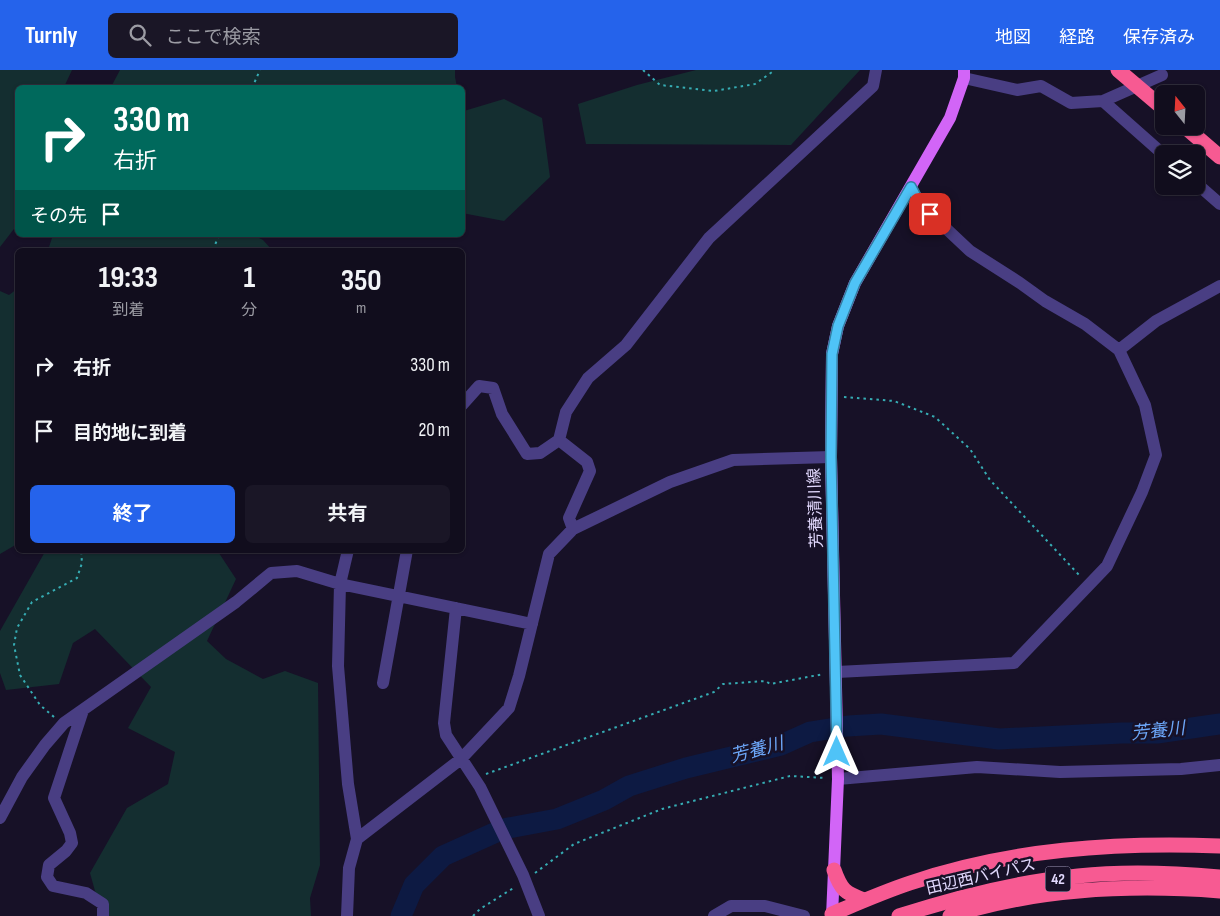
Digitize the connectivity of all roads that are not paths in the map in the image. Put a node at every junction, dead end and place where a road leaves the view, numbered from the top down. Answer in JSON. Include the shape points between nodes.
{"nodes":[{"id":1,"x":876,"y":70,"type":"edge"},
{"id":2,"x":1118,"y":70,"type":"edge"},
{"id":3,"x":964,"y":74,"type":"edge"},
{"id":4,"x":1162,"y":75,"type":"dead end"},
{"id":5,"x":1102,"y":101,"type":"junction"},
{"id":6,"x":1155,"y":101,"type":"edge"},
{"id":7,"x":1194,"y":135,"type":"edge"},
{"id":8,"x":1155,"y":147,"type":"edge"},
{"id":9,"x":1220,"y":157,"type":"edge"},
{"id":10,"x":911,"y":187,"type":"junction"},
{"id":11,"x":1205,"y":191,"type":"edge"},
{"id":12,"x":1220,"y":204,"type":"edge"},
{"id":13,"x":1220,"y":286,"type":"edge"},
{"id":14,"x":1119,"y":350,"type":"junction"},
{"id":15,"x":465,"y":401,"type":"edge"},
{"id":16,"x":560,"y":440,"type":"junction"},
{"id":17,"x":831,"y":457,"type":"junction"},
{"id":18,"x":573,"y":529,"type":"junction"},
{"id":19,"x":347,"y":553,"type":"edge"},
{"id":20,"x":406,"y":553,"type":"edge"},
{"id":21,"x":340,"y":584,"type":"junction"},
{"id":22,"x":398,"y":596,"type":"junction"},
{"id":23,"x":456,"y":608,"type":"junction"},
{"id":24,"x":532,"y":624,"type":"junction"},
{"id":25,"x":837,"y":678,"type":"junction"},
{"id":26,"x":383,"y":682,"type":"dead end"},
{"id":27,"x":83,"y":710,"type":"junction"},
{"id":28,"x":461,"y":759,"type":"junction"},
{"id":29,"x":1220,"y":765,"type":"edge"},
{"id":30,"x":838,"y":774,"type":"junction"},
{"id":31,"x":0,"y":818,"type":"edge"},
{"id":32,"x":357,"y":839,"type":"junction"},
{"id":33,"x":1220,"y":846,"type":"edge"},
{"id":34,"x":834,"y":870,"type":"junction"},
{"id":35,"x":1220,"y":877,"type":"edge"},
{"id":36,"x":1220,"y":891,"type":"edge"},
{"id":37,"x":864,"y":900,"type":"junction"},
{"id":38,"x":831,"y":915,"type":"edge"},
{"id":39,"x":103,"y":916,"type":"edge"},
{"id":40,"x":347,"y":916,"type":"edge"},
{"id":41,"x":539,"y":916,"type":"edge"},
{"id":42,"x":714,"y":916,"type":"edge"},
{"id":43,"x":804,"y":916,"type":"edge"},
{"id":44,"x":900,"y":916,"type":"edge"},
{"id":45,"x":950,"y":916,"type":"edge"}],
"edges":[{"from":1,"to":16,"type":"street","via":[[873,86],[709,238],[626,345],[588,378],[566,412]]},
{"from":2,"to":6,"type":"highway","bridge":true},
{"from":3,"to":5,"type":"street","via":[[1017,90],[1040,86],[1071,103]]},
{"from":3,"to":10,"type":"main road","name":"芳養清川線","via":[[950,118]]},
{"from":4,"to":5,"type":"street"},
{"from":5,"to":8,"type":"street"},
{"from":7,"to":9,"type":"highway"},
{"from":10,"to":14,"type":"street","via":[[920,204],[970,251],[1085,324]]},
{"from":10,"to":17,"type":"main road","name":"芳養清川線","via":[[855,283],[838,326],[832,354]]},
{"from":11,"to":12,"type":"street"},
{"from":13,"to":14,"type":"street","via":[[1156,321]]},
{"from":14,"to":25,"type":"street","via":[[1145,405],[1156,455],[1107,566],[1014,663]]},
{"from":15,"to":16,"type":"street","via":[[479,386],[493,388],[502,414],[527,454],[540,453]]},
{"from":16,"to":18,"type":"street","via":[[587,462],[590,471],[569,518]]},
{"from":17,"to":18,"type":"street","via":[[733,460],[670,482]]},
{"from":17,"to":25,"type":"main road","name":"芳養清川線"},
{"from":18,"to":24,"type":"street","via":[[549,554]]},
{"from":19,"to":21,"type":"street"},
{"from":20,"to":22,"type":"street"},
{"from":21,"to":22,"type":"street"},
{"from":21,"to":27,"type":"street","via":[[297,572],[271,573],[236,602]]},
{"from":21,"to":32,"type":"street","via":[[338,666],[348,784]]},
{"from":22,"to":23,"type":"street"},
{"from":22,"to":26,"type":"street"},
{"from":23,"to":24,"type":"street"},
{"from":23,"to":28,"type":"street","via":[[444,722],[446,735]]},
{"from":24,"to":28,"type":"street","via":[[508,708]]},
{"from":25,"to":30,"type":"main road","name":"芳養清川線"},
{"from":27,"to":31,"type":"street","via":[[64,723],[45,745],[22,777]]},
{"from":27,"to":39,"type":"street","via":[[54,798],[72,843],[49,865],[47,877],[53,886],[86,892],[103,904]]},
{"from":28,"to":32,"type":"street"},
{"from":28,"to":41,"type":"street","via":[[477,782]]},
{"from":29,"to":30,"type":"street","via":[[1060,772],[978,767]]},
{"from":30,"to":34,"type":"main road","name":"芳養清川線"},
{"from":32,"to":40,"type":"street","via":[[349,868]]},
{"from":33,"to":37,"type":"highway","via":[[1112,845],[1047,852],[950,871]]},
{"from":34,"to":37,"type":"highway","via":[[845,892]]},
{"from":34,"to":38,"type":"main road","name":"芳養清川線"},
{"from":35,"to":44,"type":"highway","name":"田辺西バイパス","number":"42","via":[[1157,874],[1078,876],[994,889]]},
{"from":36,"to":45,"type":"highway","via":[[1174,887],[1074,890],[994,904]]},
{"from":37,"to":38,"type":"highway"},
{"from":42,"to":43,"type":"street","via":[[731,906],[764,906]]}]}
